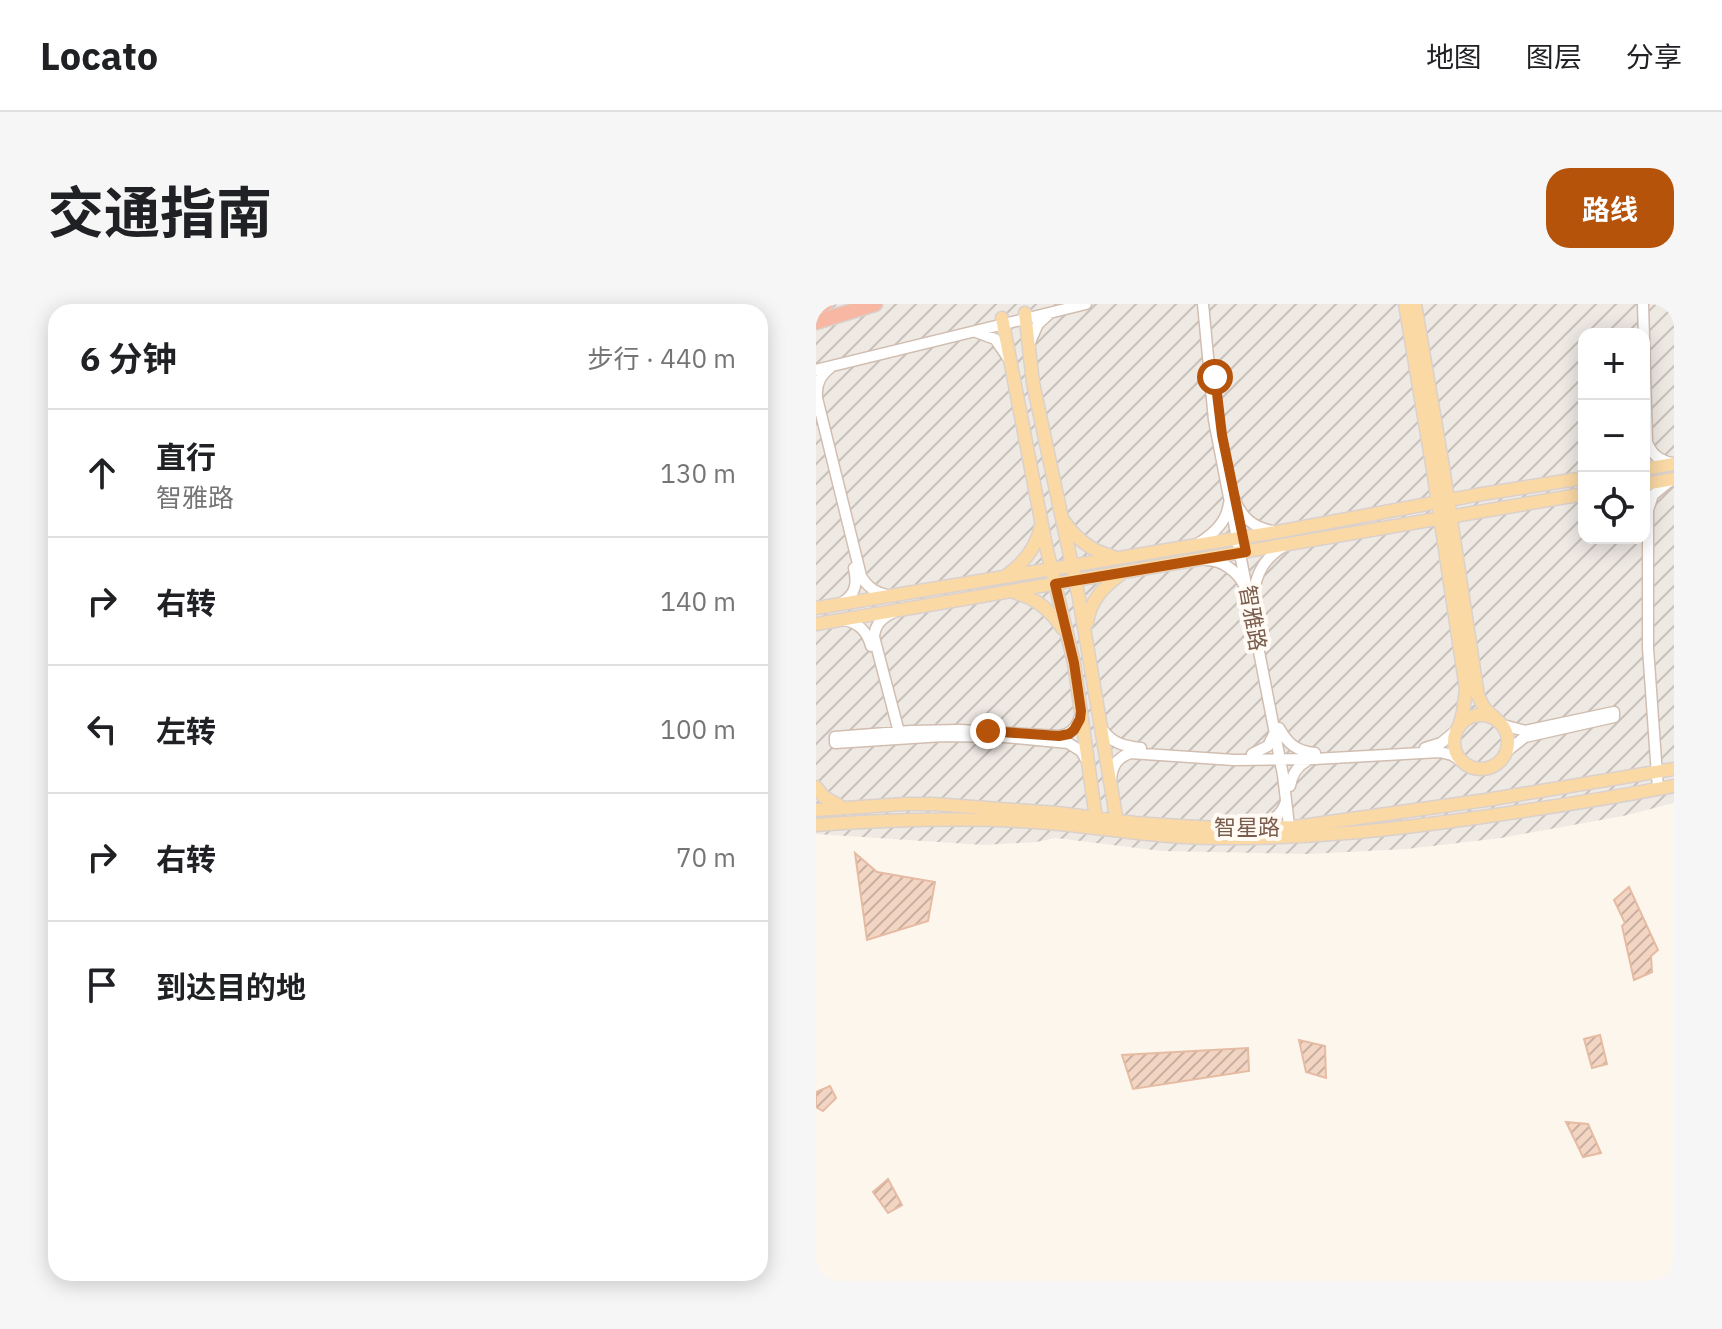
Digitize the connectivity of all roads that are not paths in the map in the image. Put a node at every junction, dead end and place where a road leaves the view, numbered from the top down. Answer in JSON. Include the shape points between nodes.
{"nodes":[{"id":1,"x":825,"y":304,"type":"edge"},
{"id":2,"x":875,"y":304,"type":"edge"},
{"id":3,"x":1086,"y":304,"type":"edge"},
{"id":4,"x":1405,"y":304,"type":"edge"},
{"id":5,"x":1415,"y":304,"type":"edge"},
{"id":6,"x":1640,"y":304,"type":"edge"},
{"id":7,"x":1206,"y":306,"type":"edge"},
{"id":8,"x":816,"y":307,"type":"edge"},
{"id":9,"x":1057,"y":308,"type":"edge"},
{"id":10,"x":1025,"y":315,"type":"junction"},
{"id":11,"x":1003,"y":321,"type":"junction"},
{"id":12,"x":816,"y":322,"type":"edge"},
{"id":13,"x":1639,"y":328,"type":"edge"},
{"id":14,"x":970,"y":332,"type":"junction"},
{"id":15,"x":1030,"y":356,"type":"junction"},
{"id":16,"x":1011,"y":363,"type":"junction"},
{"id":17,"x":835,"y":365,"type":"junction"},
{"id":18,"x":816,"y":368,"type":"edge"},
{"id":19,"x":816,"y":395,"type":"edge"},
{"id":20,"x":816,"y":414,"type":"edge"},
{"id":21,"x":1674,"y":464,"type":"edge"},
{"id":22,"x":1438,"y":468,"type":"junction"},
{"id":23,"x":1650,"y":468,"type":"edge"},
{"id":24,"x":1578,"y":479,"type":"edge"},
{"id":25,"x":1673,"y":479,"type":"edge"},
{"id":26,"x":1650,"y":483,"type":"edge"},
{"id":27,"x":1479,"y":495,"type":"junction"},
{"id":28,"x":1578,"y":495,"type":"edge"},
{"id":29,"x":1232,"y":496,"type":"junction"},
{"id":30,"x":1443,"y":502,"type":"junction"},
{"id":31,"x":1404,"y":509,"type":"junction"},
{"id":32,"x":1482,"y":511,"type":"junction"},
{"id":33,"x":1060,"y":514,"type":"junction"},
{"id":34,"x":1446,"y":517,"type":"junction"},
{"id":35,"x":1041,"y":518,"type":"junction"},
{"id":36,"x":1405,"y":524,"type":"junction"},
{"id":37,"x":1282,"y":531,"type":"junction"},
{"id":38,"x":1240,"y":538,"type":"junction"},
{"id":39,"x":1644,"y":544,"type":"edge"},
{"id":40,"x":1196,"y":545,"type":"junction"},
{"id":41,"x":1284,"y":546,"type":"junction"},
{"id":42,"x":1450,"y":549,"type":"junction"},
{"id":43,"x":1243,"y":553,"type":"junction"},
{"id":44,"x":1120,"y":557,"type":"junction"},
{"id":45,"x":1200,"y":559,"type":"junction"},
{"id":46,"x":1071,"y":565,"type":"junction"},
{"id":47,"x":1052,"y":569,"type":"junction"},
{"id":48,"x":1124,"y":572,"type":"junction"},
{"id":49,"x":1004,"y":577,"type":"junction"},
{"id":50,"x":1075,"y":580,"type":"junction"},
{"id":51,"x":1055,"y":584,"type":"junction"},
{"id":52,"x":1009,"y":592,"type":"junction"},
{"id":53,"x":1252,"y":595,"type":"junction"},
{"id":54,"x":893,"y":596,"type":"junction"},
{"id":55,"x":840,"y":604,"type":"junction"},
{"id":56,"x":816,"y":608,"type":"edge"},
{"id":57,"x":896,"y":611,"type":"junction"},
{"id":58,"x":842,"y":620,"type":"junction"},
{"id":59,"x":816,"y":624,"type":"edge"},
{"id":60,"x":1086,"y":638,"type":"junction"},
{"id":61,"x":1069,"y":641,"type":"junction"},
{"id":62,"x":1081,"y":711,"type":"junction"},
{"id":63,"x":893,"y":717,"type":"junction"},
{"id":64,"x":1499,"y":722,"type":"junction"},
{"id":65,"x":1277,"y":728,"type":"junction"},
{"id":66,"x":1458,"y":728,"type":"junction"},
{"id":67,"x":1102,"y":729,"type":"junction"},
{"id":68,"x":876,"y":734,"type":"junction"},
{"id":69,"x":900,"y":734,"type":"junction"},
{"id":70,"x":1507,"y":751,"type":"junction"},
{"id":71,"x":1282,"y":756,"type":"junction"},
{"id":72,"x":1314,"y":756,"type":"junction"},
{"id":73,"x":1253,"y":757,"type":"junction"},
{"id":74,"x":1463,"y":762,"type":"junction"},
{"id":75,"x":1089,"y":765,"type":"junction"},
{"id":76,"x":1674,"y":769,"type":"edge"},
{"id":77,"x":1654,"y":772,"type":"junction"},
{"id":78,"x":1111,"y":782,"type":"junction"},
{"id":79,"x":1287,"y":786,"type":"junction"},
{"id":80,"x":1674,"y":786,"type":"edge"},
{"id":81,"x":816,"y":787,"type":"edge"},
{"id":82,"x":1093,"y":790,"type":"junction"},
{"id":83,"x":1655,"y":790,"type":"junction"},
{"id":84,"x":1114,"y":799,"type":"junction"},
{"id":85,"x":1286,"y":799,"type":"junction"},
{"id":86,"x":851,"y":807,"type":"junction"},
{"id":87,"x":816,"y":808,"type":"edge"},
{"id":88,"x":1063,"y":814,"type":"junction"},
{"id":89,"x":1097,"y":823,"type":"junction"},
{"id":90,"x":1135,"y":823,"type":"junction"},
{"id":91,"x":818,"y":824,"type":"edge"},
{"id":92,"x":1118,"y":826,"type":"junction"},
{"id":93,"x":1253,"y":828,"type":"junction"},
{"id":94,"x":1292,"y":832,"type":"junction"}],
"edges":[{"from":1,"to":8,"type":"highway"},
{"from":2,"to":12,"type":"highway"},
{"from":3,"to":9,"type":"street"},
{"from":4,"to":22,"type":"main road"},
{"from":5,"to":22,"type":"main road"},
{"from":6,"to":13,"type":"street"},
{"from":6,"to":21,"type":"street","via":[[1647,442],[1658,458]]},
{"from":7,"to":29,"type":"street","name":"智雅路"},
{"from":9,"to":10,"type":"street"},
{"from":9,"to":15,"type":"street","via":[[1032,334]]},
{"from":10,"to":11,"type":"street"},
{"from":10,"to":15,"type":"main road"},
{"from":11,"to":14,"type":"street"},
{"from":11,"to":16,"type":"main road"},
{"from":11,"to":18,"type":"street"},
{"from":14,"to":16,"type":"street","via":[[995,339]]},
{"from":14,"to":17,"type":"street"},
{"from":15,"to":33,"type":"main road"},
{"from":16,"to":35,"type":"main road"},
{"from":17,"to":18,"type":"street"},
{"from":17,"to":19,"type":"street","via":[[821,377]]},
{"from":19,"to":54,"type":"street","via":[[861,576],[876,591]]},
{"from":20,"to":55,"type":"street","via":[[856,577],[854,591]]},
{"from":21,"to":23,"type":"main road"},
{"from":22,"to":27,"type":"main road","via":[[1457,490]]},
{"from":22,"to":30,"type":"main road"},
{"from":22,"to":31,"type":"main road","via":[[1426,494]]},
{"from":24,"to":27,"type":"main road"},
{"from":25,"to":26,"type":"main road"},
{"from":25,"to":77,"type":"street","via":[[1656,490],[1649,505]]},
{"from":27,"to":30,"type":"main road"},
{"from":28,"to":32,"type":"main road"},
{"from":29,"to":37,"type":"street","via":[[1252,524]]},
{"from":29,"to":38,"type":"street","name":"智雅路"},
{"from":29,"to":40,"type":"street","via":[[1223,521]]},
{"from":30,"to":31,"type":"main road"},
{"from":30,"to":34,"type":"main road"},
{"from":31,"to":37,"type":"main road"},
{"from":32,"to":34,"type":"main road"},
{"from":32,"to":42,"type":"main road","via":[[1464,522]]},
{"from":33,"to":44,"type":"main road","via":[[1085,544]]},
{"from":33,"to":46,"type":"main road"},
{"from":34,"to":36,"type":"main road"},
{"from":34,"to":42,"type":"main road"},
{"from":35,"to":47,"type":"main road"},
{"from":35,"to":49,"type":"main road","via":[[1034,548]]},
{"from":36,"to":41,"type":"main road"},
{"from":36,"to":42,"type":"main road","via":[[1432,531]]},
{"from":37,"to":38,"type":"main road"},
{"from":38,"to":40,"type":"main road"},
{"from":38,"to":43,"type":"street","name":"智雅路"},
{"from":39,"to":77,"type":"street","via":[[1644,658]]},
{"from":40,"to":44,"type":"main road"},
{"from":41,"to":43,"type":"main road"},
{"from":41,"to":53,"type":"street","via":[[1263,565]]},
{"from":42,"to":64,"type":"main road","via":[[1478,696]]},
{"from":42,"to":66,"type":"main road","via":[[1466,689]]},
{"from":43,"to":45,"type":"main road"},
{"from":43,"to":53,"type":"street","name":"智雅路"},
{"from":44,"to":46,"type":"main road"},
{"from":45,"to":48,"type":"main road"},
{"from":45,"to":53,"type":"street","via":[[1232,570]]},
{"from":46,"to":47,"type":"main road"},
{"from":46,"to":50,"type":"main road"},
{"from":47,"to":49,"type":"main road"},
{"from":47,"to":51,"type":"main road"},
{"from":48,"to":50,"type":"main road"},
{"from":48,"to":60,"type":"main road","via":[[1094,600]]},
{"from":49,"to":54,"type":"main road"},
{"from":50,"to":51,"type":"main road"},
{"from":50,"to":60,"type":"main road"},
{"from":51,"to":52,"type":"main road"},
{"from":51,"to":61,"type":"main road"},
{"from":52,"to":57,"type":"main road"},
{"from":52,"to":61,"type":"main road","via":[[1043,605]]},
{"from":53,"to":65,"type":"street","name":"智雅路"},
{"from":54,"to":55,"type":"main road"},
{"from":55,"to":56,"type":"main road"},
{"from":57,"to":58,"type":"main road"},
{"from":57,"to":63,"type":"street","via":[[880,621],[874,637]]},
{"from":58,"to":59,"type":"main road"},
{"from":58,"to":63,"type":"street","via":[[857,624],[869,638]]},
{"from":60,"to":67,"type":"main road"},
{"from":61,"to":62,"type":"main road"},
{"from":62,"to":69,"type":"street","via":[[1074,730],[1059,736],[974,730]]},
{"from":62,"to":75,"type":"main road"},
{"from":63,"to":68,"type":"street"},
{"from":63,"to":69,"type":"street"},
{"from":63,"to":69,"type":"street"},
{"from":64,"to":66,"type":"main road","via":[[1478,715]]},
{"from":64,"to":70,"type":"main road","via":[[1507,733]]},
{"from":64,"to":70,"type":"street","via":[[1525,731],[1614,712],[1614,717],[1525,737]]},
{"from":65,"to":71,"type":"street","name":"智雅路"},
{"from":65,"to":72,"type":"street","via":[[1297,749]]},
{"from":65,"to":73,"type":"street","via":[[1268,746]]},
{"from":66,"to":72,"type":"street","via":[[1441,743],[1420,749]]},
{"from":66,"to":74,"type":"main road","via":[[1454,747]]},
{"from":67,"to":73,"type":"street","via":[[1125,747]]},
{"from":67,"to":78,"type":"main road"},
{"from":68,"to":69,"type":"street"},
{"from":68,"to":69,"type":"street","via":[[835,737],[835,743]]},
{"from":69,"to":75,"type":"street","via":[[1068,743]]},
{"from":70,"to":74,"type":"main road","via":[[1488,769]]},
{"from":71,"to":72,"type":"street"},
{"from":71,"to":73,"type":"street"},
{"from":71,"to":79,"type":"street","name":"智雅路"},
{"from":72,"to":74,"type":"street","via":[[1440,752]]},
{"from":72,"to":79,"type":"street","via":[[1297,768]]},
{"from":73,"to":78,"type":"street","via":[[1130,753],[1115,763]]},
{"from":73,"to":79,"type":"street","via":[[1270,765]]},
{"from":75,"to":82,"type":"main road"},
{"from":76,"to":77,"type":"main road","name":"智星路"},
{"from":77,"to":83,"type":"street"},
{"from":77,"to":94,"type":"main road","name":"智星路"},
{"from":78,"to":84,"type":"main road"},
{"from":79,"to":85,"type":"street","name":"智雅路"},
{"from":79,"to":94,"type":"street","name":"智雅路"},
{"from":80,"to":83,"type":"main road","name":"智星路"},
{"from":81,"to":86,"type":"main road","via":[[831,802]]},
{"from":82,"to":88,"type":"main road","via":[[1083,807]]},
{"from":82,"to":89,"type":"main road"},
{"from":83,"to":94,"type":"main road","name":"智星路","via":[[1382,831]]},
{"from":84,"to":90,"type":"main road"},
{"from":84,"to":92,"type":"main road"},
{"from":85,"to":93,"type":"street","via":[[1275,818]]},
{"from":85,"to":94,"type":"street","name":"智雅路"},
{"from":86,"to":87,"type":"main road","name":"智星路"},
{"from":86,"to":88,"type":"main road","name":"智星路","via":[[933,804]]},
{"from":87,"to":91,"type":"main road"},
{"from":88,"to":89,"type":"main road","name":"智星路"},
{"from":89,"to":91,"type":"main road","name":"智星路","via":[[923,819]]},
{"from":89,"to":92,"type":"main road","name":"智星路"},
{"from":90,"to":92,"type":"main road","name":"智星路"},
{"from":90,"to":93,"type":"main road","name":"智星路"},
{"from":92,"to":94,"type":"main road","name":"智星路","via":[[1214,839]]},
{"from":93,"to":94,"type":"main road","name":"智星路"}]}
